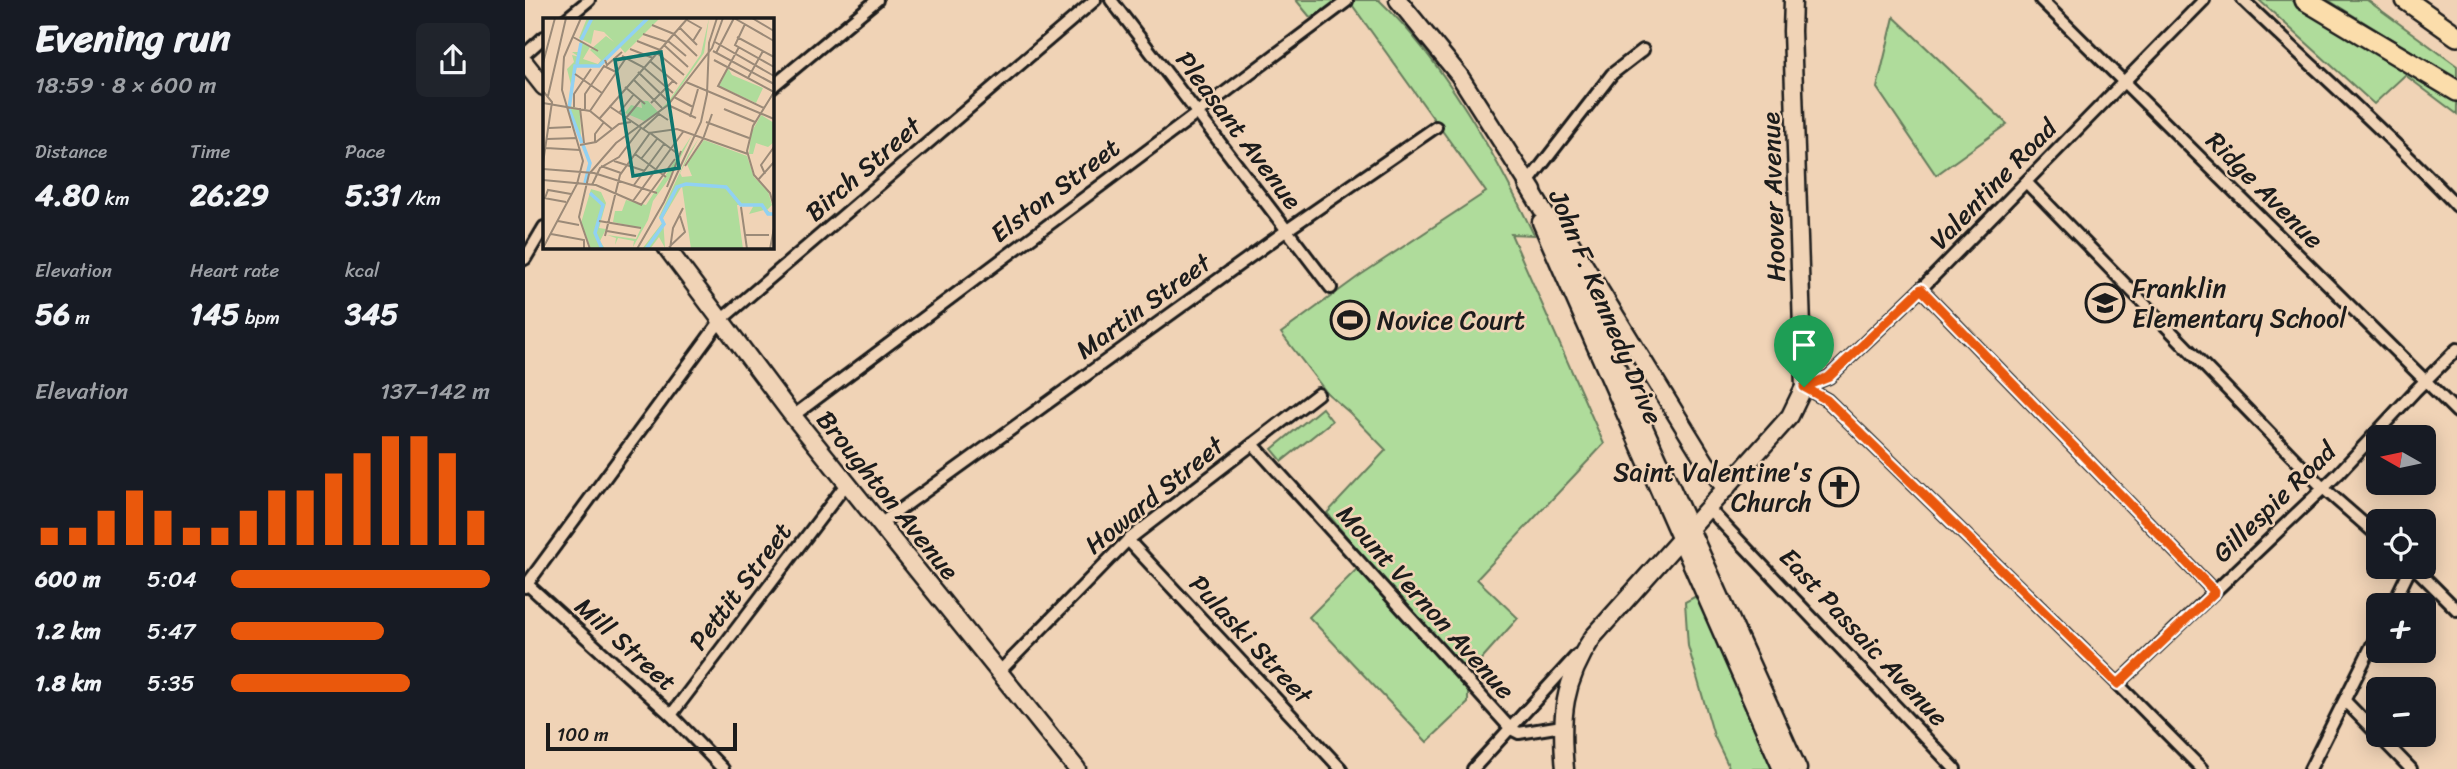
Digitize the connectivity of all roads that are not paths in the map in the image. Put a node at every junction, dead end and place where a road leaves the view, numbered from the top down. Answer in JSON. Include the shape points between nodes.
{"nodes":[{"id":1,"x":589,"y":0,"type":"edge"},
{"id":2,"x":877,"y":0,"type":"edge"},
{"id":3,"x":1095,"y":0,"type":"edge"},
{"id":4,"x":1111,"y":0,"type":"edge"},
{"id":5,"x":1792,"y":0,"type":"edge"},
{"id":6,"x":2041,"y":0,"type":"edge"},
{"id":7,"x":2204,"y":0,"type":"edge"},
{"id":8,"x":2243,"y":0,"type":"edge"},
{"id":9,"x":2305,"y":0,"type":"edge"},
{"id":10,"x":2406,"y":0,"type":"edge"},
{"id":11,"x":1347,"y":1,"type":"edge"},
{"id":12,"x":1407,"y":4,"type":"edge"},
{"id":13,"x":567,"y":18,"type":"edge"},
{"id":14,"x":2457,"y":36,"type":"edge"},
{"id":15,"x":543,"y":38,"type":"edge"},
{"id":16,"x":1643,"y":50,"type":"dead end"},
{"id":17,"x":525,"y":54,"type":"edge"},
{"id":18,"x":525,"y":63,"type":"edge"},
{"id":19,"x":2123,"y":82,"type":"junction"},
{"id":20,"x":543,"y":86,"type":"edge"},
{"id":21,"x":773,"y":86,"type":"edge"},
{"id":22,"x":2457,"y":91,"type":"edge"},
{"id":23,"x":1196,"y":112,"type":"junction"},
{"id":24,"x":1436,"y":127,"type":"dead end"},
{"id":25,"x":2027,"y":183,"type":"junction"},
{"id":26,"x":1527,"y":184,"type":"junction"},
{"id":27,"x":2457,"y":205,"type":"edge"},
{"id":28,"x":543,"y":229,"type":"edge"},
{"id":29,"x":1287,"y":230,"type":"junction"},
{"id":30,"x":667,"y":248,"type":"edge"},
{"id":31,"x":525,"y":259,"type":"edge"},
{"id":32,"x":1331,"y":288,"type":"dead end"},
{"id":33,"x":1921,"y":289,"type":"junction"},
{"id":34,"x":721,"y":320,"type":"junction"},
{"id":35,"x":2457,"y":349,"type":"edge"},
{"id":36,"x":2425,"y":381,"type":"junction"},
{"id":37,"x":1804,"y":387,"type":"junction"},
{"id":38,"x":1318,"y":394,"type":"dead end"},
{"id":39,"x":2457,"y":412,"type":"edge"},
{"id":40,"x":793,"y":416,"type":"junction"},
{"id":41,"x":1253,"y":444,"type":"junction"},
{"id":42,"x":847,"y":483,"type":"junction"},
{"id":43,"x":2323,"y":488,"type":"junction"},
{"id":44,"x":1726,"y":489,"type":"junction"},
{"id":45,"x":1709,"y":509,"type":"junction"},
{"id":46,"x":880,"y":524,"type":"junction"},
{"id":47,"x":2366,"y":526,"type":"edge"},
{"id":48,"x":1685,"y":534,"type":"junction"},
{"id":49,"x":1128,"y":540,"type":"junction"},
{"id":50,"x":2425,"y":579,"type":"edge"},
{"id":51,"x":526,"y":586,"type":"edge"},
{"id":52,"x":2215,"y":592,"type":"junction"},
{"id":53,"x":2457,"y":610,"type":"edge"},
{"id":54,"x":1593,"y":637,"type":"junction"},
{"id":55,"x":2366,"y":658,"type":"edge"},
{"id":56,"x":999,"y":672,"type":"junction"},
{"id":57,"x":2118,"y":684,"type":"junction"},
{"id":58,"x":2345,"y":701,"type":"junction"},
{"id":59,"x":671,"y":715,"type":"junction"},
{"id":60,"x":1562,"y":726,"type":"junction"},
{"id":61,"x":1511,"y":729,"type":"junction"},
{"id":62,"x":723,"y":769,"type":"edge"},
{"id":63,"x":1077,"y":769,"type":"edge"},
{"id":64,"x":1341,"y":769,"type":"edge"},
{"id":65,"x":1473,"y":769,"type":"edge"},
{"id":66,"x":1565,"y":769,"type":"edge"},
{"id":67,"x":1782,"y":769,"type":"edge"},
{"id":68,"x":1798,"y":769,"type":"edge"},
{"id":69,"x":1955,"y":769,"type":"edge"},
{"id":70,"x":2202,"y":769,"type":"edge"},
{"id":71,"x":2310,"y":769,"type":"edge"},
{"id":72,"x":2411,"y":769,"type":"edge"}],
"edges":[{"from":1,"to":13,"type":"street"},
{"from":2,"to":21,"type":"street"},
{"from":3,"to":34,"type":"street","name":"Birch Street"},
{"from":4,"to":23,"type":"street","name":"Pleasant Avenue"},
{"from":5,"to":37,"type":"street","name":"Hoover Avenue"},
{"from":6,"to":19,"type":"street","name":"Ridge Avenue"},
{"from":7,"to":19,"type":"street","name":"Valentine Road"},
{"from":8,"to":27,"type":"street"},
{"from":9,"to":22,"type":"highway"},
{"from":10,"to":14,"type":"highway"},
{"from":11,"to":23,"type":"street","name":"Elston Street"},
{"from":12,"to":26,"type":"street","via":[[1459,75]]},
{"from":15,"to":17,"type":"street"},
{"from":16,"to":26,"type":"street","via":[[1612,74]]},
{"from":18,"to":20,"type":"street"},
{"from":19,"to":25,"type":"street","name":"Valentine Road"},
{"from":19,"to":36,"type":"street","name":"Ridge Avenue"},
{"from":23,"to":29,"type":"street","name":"Pleasant Avenue"},
{"from":23,"to":40,"type":"street","name":"Elston Street"},
{"from":24,"to":29,"type":"street","name":"Martin Street"},
{"from":25,"to":33,"type":"street","name":"Valentine Road"},
{"from":25,"to":43,"type":"street"},
{"from":26,"to":44,"type":"street","via":[[1564,232]]},
{"from":26,"to":48,"type":"street","name":"John F. Kennedy Drive","via":[[1557,234]]},
{"from":28,"to":31,"type":"street"},
{"from":29,"to":32,"type":"street","name":"Pleasant Avenue"},
{"from":29,"to":46,"type":"street","name":"Martin Street"},
{"from":30,"to":34,"type":"street","name":"Broughton Avenue"},
{"from":33,"to":37,"type":"street","name":"Valentine Road","via":[[1829,377]]},
{"from":33,"to":52,"type":"street"},
{"from":34,"to":40,"type":"street","name":"Broughton Avenue"},
{"from":34,"to":51,"type":"street","name":"Birch Street"},
{"from":35,"to":36,"type":"street","name":"Gillespie Road"},
{"from":36,"to":39,"type":"street","name":"Ridge Avenue"},
{"from":36,"to":43,"type":"street","name":"Gillespie Road"},
{"from":37,"to":44,"type":"street","name":"Hoover Avenue","via":[[1790,416]]},
{"from":37,"to":57,"type":"street","via":[[1827,400]]},
{"from":38,"to":41,"type":"street","name":"Howard Street"},
{"from":40,"to":42,"type":"street","name":"Broughton Avenue"},
{"from":41,"to":49,"type":"street","name":"Howard Street"},
{"from":41,"to":61,"type":"street","name":"Mount Vernon Avenue"},
{"from":42,"to":46,"type":"street","name":"Broughton Avenue"},
{"from":42,"to":59,"type":"street","name":"Pettit Street"},
{"from":43,"to":47,"type":"street"},
{"from":43,"to":52,"type":"street","name":"Gillespie Road"},
{"from":44,"to":45,"type":"street","name":"Hoover Avenue"},
{"from":45,"to":48,"type":"street","name":"Hoover Avenue"},
{"from":45,"to":69,"type":"street","name":"East Passaic Avenue"},
{"from":46,"to":56,"type":"street","name":"Broughton Avenue"},
{"from":48,"to":54,"type":"street","name":"Hoover Avenue"},
{"from":48,"to":67,"type":"street","name":"John F. Kennedy Drive"},
{"from":48,"to":68,"type":"street","name":"John F. Kennedy Drive"},
{"from":49,"to":56,"type":"street","name":"Howard Street"},
{"from":49,"to":64,"type":"street","name":"Pulaski Street"},
{"from":50,"to":53,"type":"street"},
{"from":51,"to":59,"type":"street","name":"Mill Street"},
{"from":52,"to":57,"type":"street","name":"Gillespie Road"},
{"from":54,"to":60,"type":"street","name":"Hoover Avenue","via":[[1572,674]]},
{"from":54,"to":61,"type":"street","name":"Mount Vernon Avenue"},
{"from":55,"to":58,"type":"street"},
{"from":56,"to":63,"type":"street","name":"Broughton Avenue"},
{"from":57,"to":70,"type":"street"},
{"from":58,"to":71,"type":"street"},
{"from":58,"to":72,"type":"street"},
{"from":59,"to":62,"type":"street","name":"Mill Street"},
{"from":60,"to":61,"type":"street","via":[[1519,733]]},
{"from":60,"to":66,"type":"street","name":"Hoover Avenue"},
{"from":61,"to":65,"type":"street"}]}
